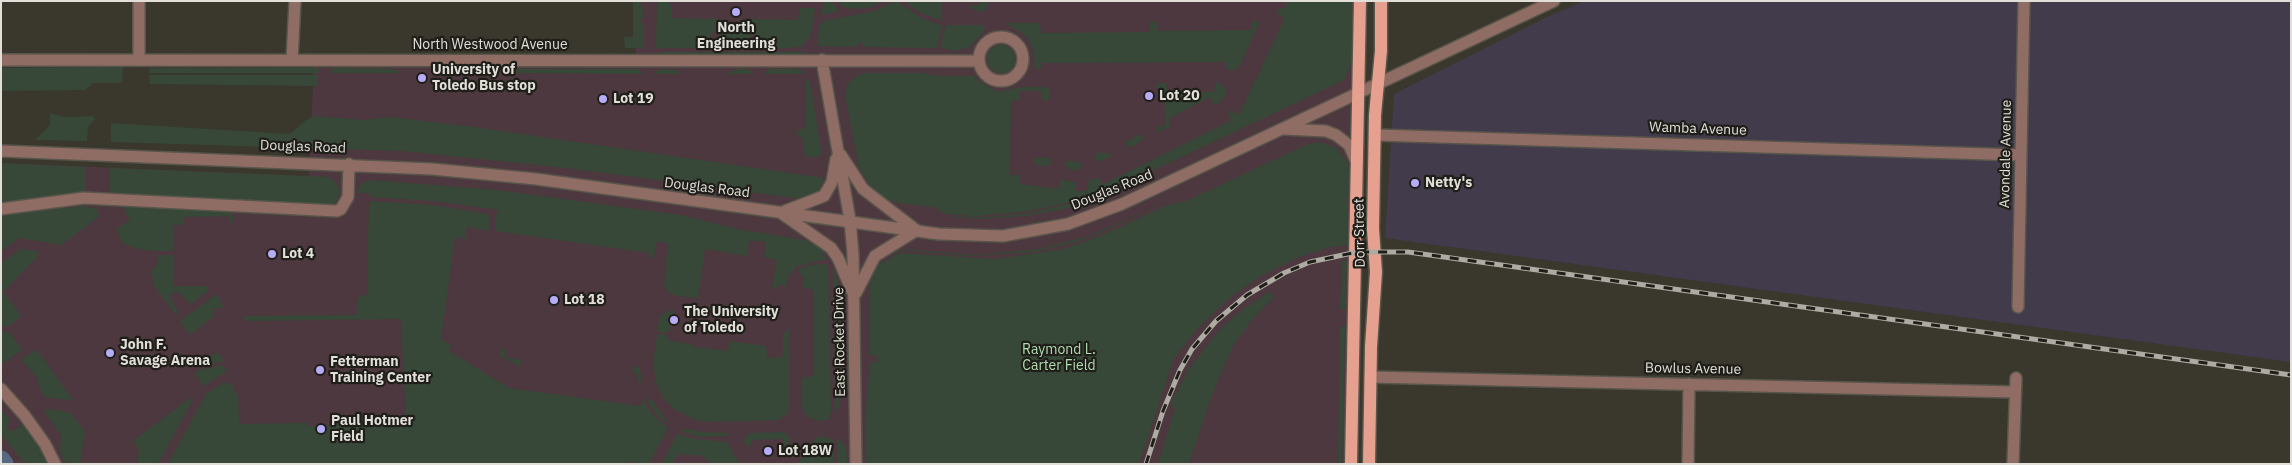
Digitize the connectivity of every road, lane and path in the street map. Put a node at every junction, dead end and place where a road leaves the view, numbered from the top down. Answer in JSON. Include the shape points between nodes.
{"nodes":[{"id":1,"x":139,"y":1,"type":"edge"},
{"id":2,"x":294,"y":1,"type":"edge"},
{"id":3,"x":1360,"y":1,"type":"edge"},
{"id":4,"x":1382,"y":1,"type":"edge"},
{"id":5,"x":1554,"y":1,"type":"edge"},
{"id":6,"x":2024,"y":1,"type":"edge"},
{"id":7,"x":1,"y":60,"type":"edge"},
{"id":8,"x":139,"y":60,"type":"junction"},
{"id":9,"x":292,"y":60,"type":"junction"},
{"id":10,"x":822,"y":60,"type":"junction"},
{"id":11,"x":979,"y":61,"type":"dead end"},
{"id":12,"x":1378,"y":85,"type":"junction"},
{"id":13,"x":1358,"y":94,"type":"junction"},
{"id":14,"x":1282,"y":129,"type":"junction"},
{"id":15,"x":1375,"y":135,"type":"junction"},
{"id":16,"x":838,"y":150,"type":"junction"},
{"id":17,"x":1,"y":151,"type":"edge"},
{"id":18,"x":2020,"y":155,"type":"junction"},
{"id":19,"x":350,"y":164,"type":"junction"},
{"id":20,"x":1358,"y":164,"type":"junction"},
{"id":21,"x":1,"y":209,"type":"edge"},
{"id":22,"x":781,"y":212,"type":"junction"},
{"id":23,"x":850,"y":220,"type":"junction"},
{"id":24,"x":916,"y":230,"type":"junction"},
{"id":25,"x":855,"y":297,"type":"junction"},
{"id":26,"x":2018,"y":307,"type":"dead end"},
{"id":27,"x":1370,"y":377,"type":"junction"},
{"id":28,"x":2016,"y":378,"type":"dead end"},
{"id":29,"x":1689,"y":384,"type":"junction"},
{"id":30,"x":1,"y":389,"type":"edge"},
{"id":31,"x":2015,"y":392,"type":"junction"},
{"id":32,"x":55,"y":464,"type":"edge"},
{"id":33,"x":856,"y":464,"type":"edge"},
{"id":34,"x":1351,"y":464,"type":"edge"},
{"id":35,"x":1369,"y":464,"type":"edge"},
{"id":36,"x":1688,"y":464,"type":"edge"},
{"id":37,"x":2013,"y":464,"type":"edge"}],
"edges":[{"from":1,"to":8,"type":"street"},
{"from":2,"to":9,"type":"street"},
{"from":3,"to":13,"type":"main road","name":"Dorr Street"},
{"from":4,"to":12,"type":"main road","name":"Dorr Street"},
{"from":5,"to":12,"type":"street"},
{"from":6,"to":18,"type":"street","name":"Avondale Avenue"},
{"from":7,"to":8,"type":"street","name":"North Westwood Avenue"},
{"from":8,"to":9,"type":"street","name":"North Westwood Avenue"},
{"from":9,"to":10,"type":"street","name":"North Westwood Avenue"},
{"from":10,"to":11,"type":"street","name":"North Westwood Avenue"},
{"from":10,"to":16,"type":"street","name":"East Rocket Drive"},
{"from":12,"to":13,"type":"street","name":"Douglas Road"},
{"from":12,"to":15,"type":"main road","name":"Dorr Street"},
{"from":13,"to":14,"type":"street","name":"Douglas Road"},
{"from":13,"to":20,"type":"main road","name":"Dorr Street"},
{"from":14,"to":20,"type":"street","via":[[1318,130],[1336,135],[1349,145]]},
{"from":14,"to":24,"type":"street","name":"Douglas Road","via":[[1122,204],[1068,224],[1036,232],[989,236]]},
{"from":15,"to":18,"type":"street","name":"Wamba Avenue"},
{"from":15,"to":27,"type":"main road","name":"Dorr Street","via":[[1373,229],[1376,272]]},
{"from":16,"to":22,"type":"street","via":[[832,182],[824,196]]},
{"from":16,"to":23,"type":"street","name":"East Rocket Drive"},
{"from":16,"to":24,"type":"street","via":[[863,189]]},
{"from":17,"to":19,"type":"street","name":"Douglas Road"},
{"from":18,"to":26,"type":"street","name":"Avondale Avenue"},
{"from":19,"to":21,"type":"street","via":[[348,197],[341,209],[333,212],[84,198]]},
{"from":19,"to":22,"type":"street","name":"Douglas Road","via":[[536,179]]},
{"from":20,"to":34,"type":"main road","name":"Dorr Street"},
{"from":22,"to":23,"type":"street","name":"Douglas Road"},
{"from":22,"to":25,"type":"street","via":[[831,248]]},
{"from":23,"to":24,"type":"street","name":"Douglas Road"},
{"from":23,"to":25,"type":"street","name":"East Rocket Drive"},
{"from":24,"to":25,"type":"street","via":[[875,256]]},
{"from":25,"to":33,"type":"street","name":"East Rocket Drive"},
{"from":27,"to":29,"type":"street","name":"Bowlus Avenue"},
{"from":27,"to":35,"type":"main road","name":"Dorr Street"},
{"from":28,"to":31,"type":"street"},
{"from":29,"to":31,"type":"street","name":"Bowlus Avenue"},
{"from":29,"to":36,"type":"street"},
{"from":30,"to":32,"type":"street","via":[[25,416]]},
{"from":31,"to":37,"type":"street"}]}
